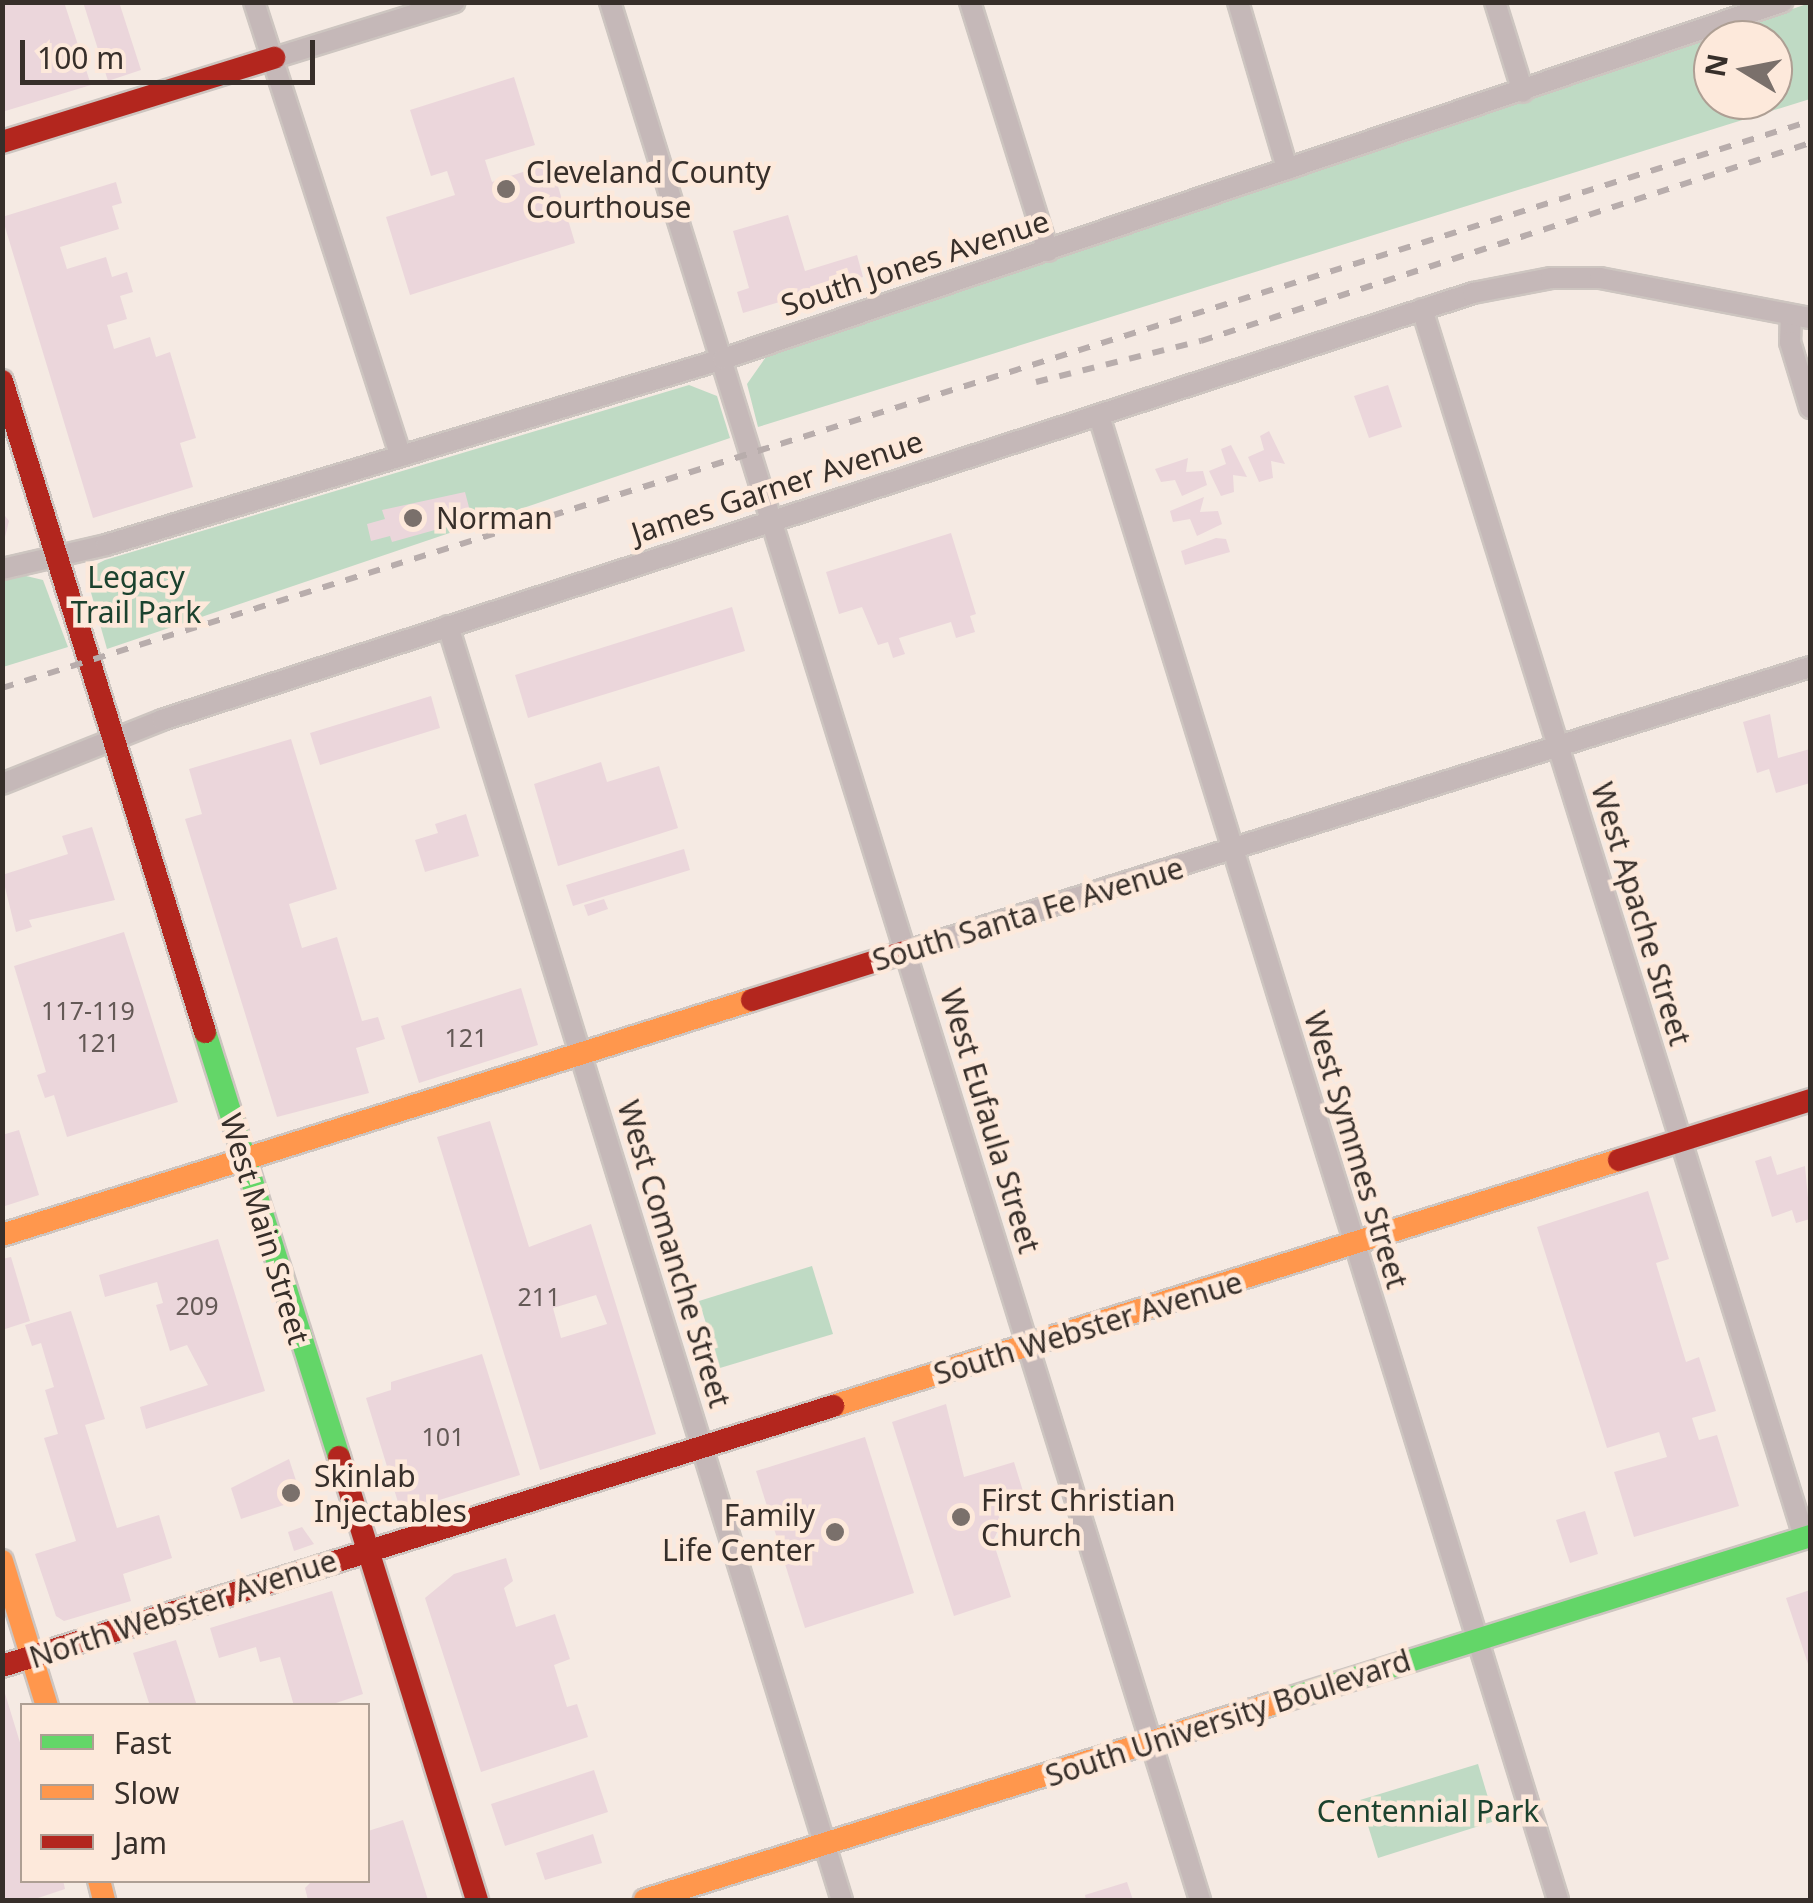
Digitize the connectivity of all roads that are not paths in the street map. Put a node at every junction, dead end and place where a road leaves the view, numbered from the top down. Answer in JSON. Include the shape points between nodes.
{"nodes":[{"id":1,"x":254,"y":2,"type":"edge"},
{"id":2,"x":456,"y":2,"type":"edge"},
{"id":3,"x":610,"y":2,"type":"edge"},
{"id":4,"x":970,"y":2,"type":"edge"},
{"id":5,"x":1238,"y":2,"type":"edge"},
{"id":6,"x":1495,"y":2,"type":"edge"},
{"id":7,"x":1782,"y":2,"type":"edge"},
{"id":8,"x":274,"y":58,"type":"junction"},
{"id":9,"x":1523,"y":92,"type":"junction"},
{"id":10,"x":2,"y":142,"type":"edge"},
{"id":11,"x":1287,"y":169,"type":"junction"},
{"id":12,"x":1048,"y":251,"type":"junction"},
{"id":13,"x":1422,"y":309,"type":"junction"},
{"id":14,"x":1801,"y":316,"type":"edge"},
{"id":15,"x":723,"y":359,"type":"junction"},
{"id":16,"x":2,"y":382,"type":"edge"},
{"id":17,"x":1810,"y":408,"type":"edge"},
{"id":18,"x":1099,"y":416,"type":"junction"},
{"id":19,"x":401,"y":456,"type":"junction"},
{"id":20,"x":773,"y":520,"type":"junction"},
{"id":21,"x":58,"y":555,"type":"junction"},
{"id":22,"x":2,"y":569,"type":"edge"},
{"id":23,"x":448,"y":626,"type":"junction"},
{"id":24,"x":1810,"y":667,"type":"edge"},
{"id":25,"x":114,"y":742,"type":"junction"},
{"id":26,"x":1559,"y":747,"type":"junction"},
{"id":27,"x":2,"y":784,"type":"edge"},
{"id":28,"x":1232,"y":851,"type":"junction"},
{"id":29,"x":907,"y":951,"type":"junction"},
{"id":30,"x":580,"y":1054,"type":"junction"},
{"id":31,"x":1810,"y":1100,"type":"edge"},
{"id":32,"x":1680,"y":1141,"type":"junction"},
{"id":33,"x":244,"y":1159,"type":"junction"},
{"id":34,"x":2,"y":1235,"type":"edge"},
{"id":35,"x":1355,"y":1245,"type":"junction"},
{"id":36,"x":1028,"y":1347,"type":"junction"},
{"id":37,"x":703,"y":1450,"type":"junction"},
{"id":38,"x":1807,"y":1536,"type":"edge"},
{"id":39,"x":364,"y":1552,"type":"junction"},
{"id":40,"x":2,"y":1561,"type":"edge"},
{"id":41,"x":1476,"y":1638,"type":"junction"},
{"id":42,"x":32,"y":1658,"type":"junction"},
{"id":43,"x":2,"y":1666,"type":"edge"},
{"id":44,"x":45,"y":1703,"type":"edge"},
{"id":45,"x":1151,"y":1743,"type":"junction"},
{"id":46,"x":824,"y":1844,"type":"junction"},
{"id":47,"x":478,"y":1900,"type":"edge"},
{"id":48,"x":645,"y":1900,"type":"edge"},
{"id":49,"x":842,"y":1900,"type":"edge"},
{"id":50,"x":1200,"y":1900,"type":"edge"},
{"id":51,"x":1558,"y":1900,"type":"edge"}],
"edges":[{"from":1,"to":8,"type":"street"},
{"from":2,"to":8,"type":"street"},
{"from":3,"to":15,"type":"street","name":"West Eufaula Street"},
{"from":4,"to":12,"type":"street"},
{"from":5,"to":11,"type":"street"},
{"from":6,"to":9,"type":"street"},
{"from":7,"to":9,"type":"street","name":"South Jones Avenue"},
{"from":8,"to":10,"type":"street"},
{"from":8,"to":19,"type":"street"},
{"from":9,"to":11,"type":"street","name":"South Jones Avenue"},
{"from":11,"to":12,"type":"street","name":"South Jones Avenue"},
{"from":12,"to":15,"type":"street","name":"South Jones Avenue"},
{"from":13,"to":14,"type":"street","name":"James Garner Avenue","via":[[1518,282],[1578,277]]},
{"from":13,"to":18,"type":"street","name":"James Garner Avenue"},
{"from":13,"to":26,"type":"street","name":"West Apache Street"},
{"from":14,"to":17,"type":"street","via":[[1790,342]]},
{"from":15,"to":19,"type":"street","name":"South Jones Avenue"},
{"from":15,"to":20,"type":"street","name":"West Eufaula Street"},
{"from":16,"to":21,"type":"street","name":"West Main Street"},
{"from":18,"to":20,"type":"street","name":"James Garner Avenue"},
{"from":18,"to":28,"type":"street","name":"West Symmes Street"},
{"from":19,"to":21,"type":"street","name":"South Jones Avenue"},
{"from":20,"to":23,"type":"street","name":"James Garner Avenue"},
{"from":20,"to":29,"type":"street","name":"West Eufaula Street"},
{"from":21,"to":22,"type":"street","name":"South Jones Avenue"},
{"from":21,"to":25,"type":"street","name":"West Main Street"},
{"from":23,"to":25,"type":"street","name":"James Garner Avenue"},
{"from":23,"to":30,"type":"street","name":"West Comanche Street"},
{"from":24,"to":26,"type":"street","name":"South Santa Fe Avenue"},
{"from":25,"to":27,"type":"street","name":"James Garner Avenue"},
{"from":25,"to":33,"type":"street","name":"West Main Street"},
{"from":26,"to":28,"type":"street","name":"South Santa Fe Avenue"},
{"from":26,"to":32,"type":"street","name":"West Apache Street"},
{"from":28,"to":29,"type":"street","name":"South Santa Fe Avenue"},
{"from":28,"to":35,"type":"street","name":"West Symmes Street"},
{"from":29,"to":30,"type":"street","name":"South Santa Fe Avenue"},
{"from":29,"to":36,"type":"street","name":"West Eufaula Street"},
{"from":30,"to":33,"type":"street","name":"South Santa Fe Avenue"},
{"from":30,"to":37,"type":"street","name":"West Comanche Street"},
{"from":31,"to":32,"type":"street","name":"South Webster Avenue"},
{"from":32,"to":35,"type":"street","name":"South Webster Avenue"},
{"from":32,"to":38,"type":"street","name":"West Apache Street"},
{"from":33,"to":34,"type":"street","name":"South Santa Fe Avenue"},
{"from":33,"to":39,"type":"street","name":"West Main Street"},
{"from":35,"to":36,"type":"street","name":"South Webster Avenue"},
{"from":35,"to":41,"type":"street","name":"West Symmes Street"},
{"from":36,"to":37,"type":"street","name":"South Webster Avenue"},
{"from":36,"to":45,"type":"street","name":"West Eufaula Street"},
{"from":37,"to":39,"type":"street","name":"South Webster Avenue"},
{"from":37,"to":46,"type":"street","name":"West Comanche Street"},
{"from":38,"to":41,"type":"street","name":"South University Boulevard"},
{"from":39,"to":42,"type":"street","name":"North Webster Avenue"},
{"from":39,"to":47,"type":"street","name":"West Main Street"},
{"from":40,"to":42,"type":"street"},
{"from":41,"to":45,"type":"street","name":"South University Boulevard"},
{"from":41,"to":51,"type":"street","name":"West Symmes Street"},
{"from":42,"to":43,"type":"street","name":"North Webster Avenue"},
{"from":42,"to":44,"type":"street"},
{"from":45,"to":46,"type":"street","name":"South University Boulevard"},
{"from":45,"to":50,"type":"street","name":"West Eufaula Street"},
{"from":46,"to":48,"type":"street","name":"South University Boulevard"},
{"from":46,"to":49,"type":"street","name":"West Comanche Street"}]}
